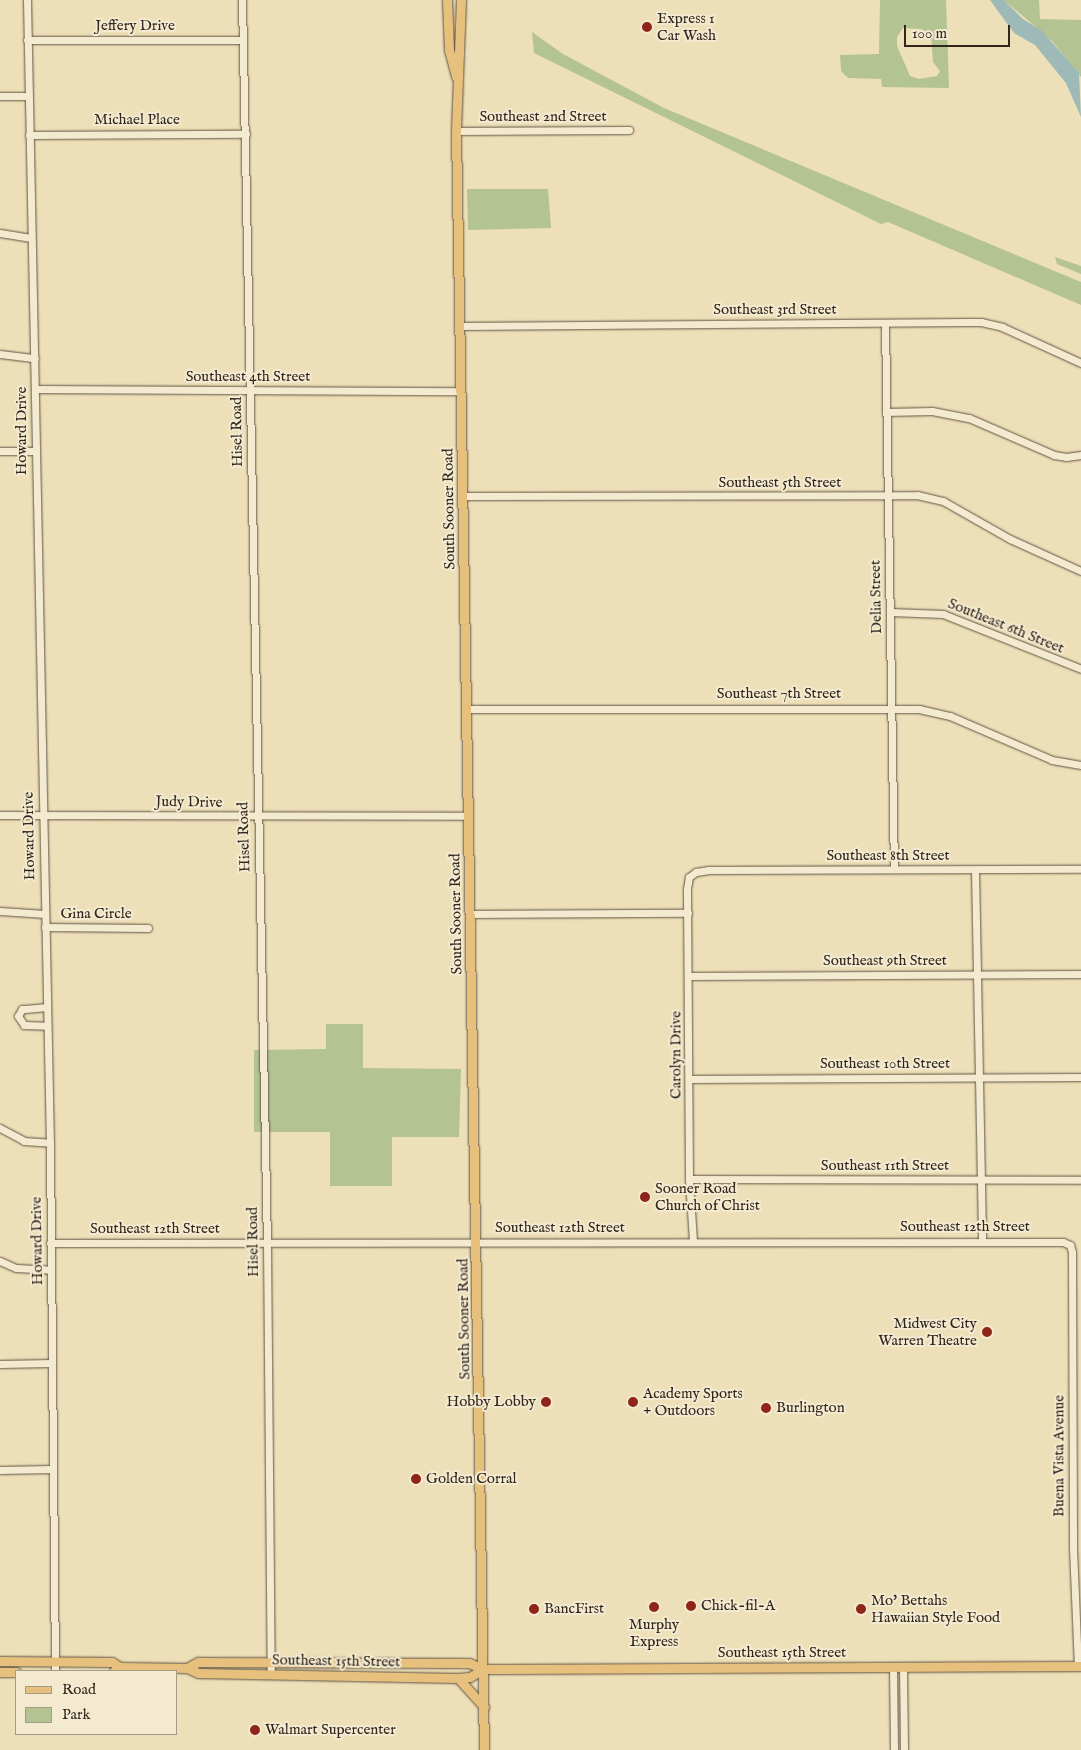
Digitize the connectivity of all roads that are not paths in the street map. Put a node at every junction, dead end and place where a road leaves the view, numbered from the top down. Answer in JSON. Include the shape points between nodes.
{"nodes":[{"id":1,"x":27,"y":0,"type":"edge"},
{"id":2,"x":242,"y":0,"type":"edge"},
{"id":3,"x":447,"y":0,"type":"edge"},
{"id":4,"x":461,"y":0,"type":"edge"},
{"id":5,"x":27,"y":40,"type":"junction"},
{"id":6,"x":242,"y":40,"type":"junction"},
{"id":7,"x":456,"y":77,"type":"junction"},
{"id":8,"x":0,"y":96,"type":"edge"},
{"id":9,"x":28,"y":96,"type":"junction"},
{"id":10,"x":629,"y":130,"type":"dead end"},
{"id":11,"x":456,"y":131,"type":"junction"},
{"id":12,"x":246,"y":134,"type":"junction"},
{"id":13,"x":29,"y":135,"type":"junction"},
{"id":14,"x":0,"y":234,"type":"edge"},
{"id":15,"x":30,"y":238,"type":"junction"},
{"id":16,"x":885,"y":324,"type":"junction"},
{"id":17,"x":460,"y":326,"type":"junction"},
{"id":18,"x":0,"y":354,"type":"edge"},
{"id":19,"x":35,"y":358,"type":"junction"},
{"id":20,"x":1081,"y":363,"type":"edge"},
{"id":21,"x":36,"y":389,"type":"junction"},
{"id":22,"x":461,"y":391,"type":"junction"},
{"id":23,"x":250,"y":392,"type":"junction"},
{"id":24,"x":886,"y":412,"type":"junction"},
{"id":25,"x":0,"y":450,"type":"edge"},
{"id":26,"x":35,"y":451,"type":"junction"},
{"id":27,"x":1081,"y":455,"type":"edge"},
{"id":28,"x":462,"y":496,"type":"junction"},
{"id":29,"x":887,"y":496,"type":"junction"},
{"id":30,"x":1081,"y":570,"type":"edge"},
{"id":31,"x":890,"y":612,"type":"junction"},
{"id":32,"x":1081,"y":669,"type":"edge"},
{"id":33,"x":891,"y":708,"type":"junction"},
{"id":34,"x":467,"y":709,"type":"junction"},
{"id":35,"x":1081,"y":765,"type":"edge"},
{"id":36,"x":43,"y":814,"type":"junction"},
{"id":37,"x":0,"y":815,"type":"edge"},
{"id":38,"x":257,"y":816,"type":"junction"},
{"id":39,"x":468,"y":816,"type":"junction"},
{"id":40,"x":894,"y":869,"type":"junction"},
{"id":41,"x":1081,"y":869,"type":"edge"},
{"id":42,"x":975,"y":870,"type":"junction"},
{"id":43,"x":696,"y":872,"type":"joint"},
{"id":44,"x":0,"y":910,"type":"edge"},
{"id":45,"x":688,"y":913,"type":"junction"},
{"id":46,"x":45,"y":914,"type":"junction"},
{"id":47,"x":470,"y":914,"type":"junction"},
{"id":48,"x":45,"y":927,"type":"junction"},
{"id":49,"x":148,"y":928,"type":"dead end"},
{"id":50,"x":978,"y":974,"type":"junction"},
{"id":51,"x":1081,"y":974,"type":"edge"},
{"id":52,"x":690,"y":976,"type":"junction"},
{"id":53,"x":47,"y":1007,"type":"junction"},
{"id":54,"x":47,"y":1026,"type":"junction"},
{"id":55,"x":979,"y":1077,"type":"junction"},
{"id":56,"x":1081,"y":1077,"type":"edge"},
{"id":57,"x":690,"y":1079,"type":"junction"},
{"id":58,"x":0,"y":1128,"type":"edge"},
{"id":59,"x":50,"y":1143,"type":"junction"},
{"id":60,"x":690,"y":1179,"type":"junction"},
{"id":61,"x":982,"y":1180,"type":"junction"},
{"id":62,"x":1081,"y":1180,"type":"edge"},
{"id":63,"x":693,"y":1241,"type":"junction"},
{"id":64,"x":982,"y":1241,"type":"junction"},
{"id":65,"x":476,"y":1242,"type":"junction"},
{"id":66,"x":50,"y":1243,"type":"junction"},
{"id":67,"x":267,"y":1243,"type":"junction"},
{"id":68,"x":1070,"y":1246,"type":"joint"},
{"id":69,"x":0,"y":1262,"type":"edge"},
{"id":70,"x":51,"y":1270,"type":"junction"},
{"id":71,"x":52,"y":1363,"type":"junction"},
{"id":72,"x":0,"y":1364,"type":"edge"},
{"id":73,"x":0,"y":1470,"type":"edge"},
{"id":74,"x":52,"y":1470,"type":"junction"},
{"id":75,"x":0,"y":1661,"type":"edge"},
{"id":76,"x":55,"y":1661,"type":"junction"},
{"id":77,"x":270,"y":1662,"type":"junction"},
{"id":78,"x":331,"y":1663,"type":"junction"},
{"id":79,"x":1080,"y":1666,"type":"edge"},
{"id":80,"x":893,"y":1667,"type":"junction"},
{"id":81,"x":903,"y":1667,"type":"junction"},
{"id":82,"x":187,"y":1668,"type":"junction"},
{"id":83,"x":117,"y":1669,"type":"edge"},
{"id":84,"x":484,"y":1669,"type":"junction"},
{"id":85,"x":55,"y":1670,"type":"edge"},
{"id":86,"x":0,"y":1672,"type":"edge"},
{"id":87,"x":15,"y":1672,"type":"edge"},
{"id":88,"x":271,"y":1673,"type":"junction"},
{"id":89,"x":331,"y":1674,"type":"junction"},
{"id":90,"x":458,"y":1678,"type":"junction"},
{"id":91,"x":484,"y":1707,"type":"junction"},
{"id":92,"x":484,"y":1750,"type":"edge"},
{"id":93,"x":894,"y":1750,"type":"edge"},
{"id":94,"x":904,"y":1750,"type":"edge"}],
"edges":[{"from":1,"to":5,"type":"street","name":"Howard Drive"},
{"from":2,"to":6,"type":"street","name":"Hisel Road"},
{"from":3,"to":7,"type":"main road","name":"South Sooner Road","via":[[448,50]]},
{"from":4,"to":7,"type":"main road","name":"South Sooner Road","via":[[460,64]]},
{"from":5,"to":6,"type":"street","name":"Jeffery Drive"},
{"from":5,"to":9,"type":"street","name":"Howard Drive"},
{"from":6,"to":12,"type":"street","name":"Hisel Road"},
{"from":7,"to":11,"type":"main road","name":"South Sooner Road"},
{"from":8,"to":9,"type":"street"},
{"from":9,"to":13,"type":"street","name":"Howard Drive"},
{"from":10,"to":11,"type":"street","name":"Southeast 2nd Street"},
{"from":11,"to":17,"type":"main road","name":"South Sooner Road"},
{"from":12,"to":13,"type":"street","name":"Michael Place"},
{"from":12,"to":23,"type":"street","name":"Hisel Road"},
{"from":13,"to":15,"type":"street","name":"Howard Drive"},
{"from":14,"to":15,"type":"street"},
{"from":15,"to":19,"type":"street","name":"Howard Drive"},
{"from":16,"to":17,"type":"street","name":"Southeast 3rd Street"},
{"from":16,"to":20,"type":"street","name":"Southeast 3rd Street","via":[[981,322],[1002,327]]},
{"from":16,"to":24,"type":"street","name":"Delia Street"},
{"from":17,"to":22,"type":"main road","name":"South Sooner Road"},
{"from":18,"to":19,"type":"street"},
{"from":19,"to":21,"type":"street","name":"Howard Drive"},
{"from":21,"to":23,"type":"street","name":"Southeast 4th Street"},
{"from":21,"to":26,"type":"street","name":"Howard Drive"},
{"from":22,"to":23,"type":"street","name":"Southeast 4th Street"},
{"from":22,"to":28,"type":"main road","name":"South Sooner Road"},
{"from":23,"to":38,"type":"street","name":"Hisel Road"},
{"from":24,"to":27,"type":"street","via":[[932,411],[969,418],[1054,455],[1066,458]]},
{"from":24,"to":29,"type":"street","name":"Delia Street"},
{"from":25,"to":26,"type":"street"},
{"from":26,"to":36,"type":"street","name":"Howard Drive"},
{"from":28,"to":29,"type":"street","name":"Southeast 5th Street"},
{"from":28,"to":34,"type":"main road","name":"South Sooner Road"},
{"from":29,"to":30,"type":"street","name":"Southeast 5th Street","via":[[917,495],[943,501],[1010,539]]},
{"from":29,"to":31,"type":"street","name":"Delia Street"},
{"from":31,"to":32,"type":"street","name":"Southeast 6th Street","via":[[943,614]]},
{"from":31,"to":33,"type":"street","name":"Delia Street"},
{"from":33,"to":34,"type":"street","name":"Southeast 7th Street"},
{"from":33,"to":35,"type":"street","name":"Southeast 7th Street","via":[[919,709],[950,716],[1034,753]]},
{"from":33,"to":40,"type":"street","name":"Delia Street"},
{"from":34,"to":39,"type":"main road","name":"South Sooner Road"},
{"from":36,"to":37,"type":"street","name":"Judy Drive"},
{"from":36,"to":38,"type":"street","name":"Judy Drive"},
{"from":36,"to":46,"type":"street","name":"Howard Drive"},
{"from":38,"to":39,"type":"street","name":"Judy Drive"},
{"from":38,"to":67,"type":"street","name":"Hisel Road"},
{"from":39,"to":47,"type":"main road","name":"South Sooner Road"},
{"from":40,"to":42,"type":"street","name":"Southeast 8th Street"},
{"from":40,"to":43,"type":"street","name":"Southeast 8th Street"},
{"from":41,"to":42,"type":"street","name":"Southeast 8th Street"},
{"from":42,"to":50,"type":"street"},
{"from":43,"to":45,"type":"street","name":"Carolyn Drive","via":[[690,877],[687,889]]},
{"from":44,"to":46,"type":"street"},
{"from":45,"to":47,"type":"street"},
{"from":45,"to":52,"type":"street","name":"Carolyn Drive"},
{"from":46,"to":48,"type":"street","name":"Howard Drive"},
{"from":47,"to":65,"type":"main road","name":"South Sooner Road"},
{"from":48,"to":49,"type":"street","name":"Gina Circle"},
{"from":48,"to":53,"type":"street","name":"Howard Drive"},
{"from":50,"to":51,"type":"street","name":"Southeast 9th Street"},
{"from":50,"to":52,"type":"street","name":"Southeast 9th Street"},
{"from":50,"to":55,"type":"street"},
{"from":52,"to":57,"type":"street","name":"Carolyn Drive"},
{"from":53,"to":54,"type":"street","name":"Howard Drive"},
{"from":53,"to":54,"type":"street","via":[[22,1009],[18,1016],[24,1025]]},
{"from":54,"to":59,"type":"street","name":"Howard Drive"},
{"from":55,"to":56,"type":"street","name":"Southeast 10th Street"},
{"from":55,"to":57,"type":"street","name":"Southeast 10th Street"},
{"from":55,"to":61,"type":"street"},
{"from":57,"to":60,"type":"street","name":"Carolyn Drive"},
{"from":58,"to":59,"type":"street","via":[[24,1141]]},
{"from":59,"to":66,"type":"street","name":"Howard Drive"},
{"from":60,"to":61,"type":"street","name":"Southeast 11th Street"},
{"from":60,"to":63,"type":"street","name":"Carolyn Drive"},
{"from":61,"to":62,"type":"street","name":"Southeast 11th Street"},
{"from":61,"to":64,"type":"street"},
{"from":63,"to":64,"type":"street","name":"Southeast 12th Street"},
{"from":63,"to":65,"type":"street","name":"Southeast 12th Street"},
{"from":64,"to":68,"type":"street","name":"Southeast 12th Street","via":[[1051,1241]]},
{"from":65,"to":67,"type":"street","name":"Southeast 12th Street"},
{"from":65,"to":84,"type":"main road","name":"South Sooner Road"},
{"from":66,"to":67,"type":"street","name":"Southeast 12th Street"},
{"from":66,"to":70,"type":"street","name":"Howard Drive"},
{"from":67,"to":77,"type":"street","name":"Hisel Road"},
{"from":68,"to":79,"type":"street","name":"Buena Vista Avenue","via":[[1073,1548]]},
{"from":69,"to":70,"type":"street","via":[[16,1268]]},
{"from":70,"to":71,"type":"street","name":"Howard Drive"},
{"from":71,"to":72,"type":"street"},
{"from":71,"to":74,"type":"street","name":"Howard Drive"},
{"from":73,"to":74,"type":"street"},
{"from":74,"to":76,"type":"street","name":"Howard Drive"},
{"from":75,"to":76,"type":"main road","name":"Southeast 15th Street"},
{"from":76,"to":83,"type":"main road","name":"Southeast 15th Street","via":[[112,1662]]},
{"from":76,"to":85,"type":"street","name":"Howard Drive"},
{"from":77,"to":78,"type":"main road","name":"Southeast 15th Street"},
{"from":77,"to":82,"type":"main road","name":"Southeast 15th Street","via":[[198,1662]]},
{"from":77,"to":88,"type":"street","name":"Hisel Road"},
{"from":78,"to":84,"type":"main road","name":"Southeast 15th Street","via":[[469,1663]]},
{"from":78,"to":89,"type":"main road"},
{"from":79,"to":81,"type":"main road","name":"Southeast 15th Street"},
{"from":80,"to":81,"type":"main road","name":"Southeast 15th Street"},
{"from":80,"to":84,"type":"main road","name":"Southeast 15th Street"},
{"from":80,"to":93,"type":"street"},
{"from":81,"to":94,"type":"street"},
{"from":82,"to":83,"type":"main road","name":"Southeast 15th Street"},
{"from":82,"to":88,"type":"main road","name":"Southeast 15th Street","via":[[198,1673]]},
{"from":84,"to":90,"type":"main road","name":"Southeast 15th Street","via":[[470,1677]]},
{"from":84,"to":91,"type":"main road","name":"South Sooner Road"},
{"from":86,"to":87,"type":"main road"},
{"from":88,"to":89,"type":"main road","name":"Southeast 15th Street"},
{"from":89,"to":90,"type":"main road","name":"Southeast 15th Street"},
{"from":90,"to":91,"type":"main road"},
{"from":91,"to":92,"type":"main road","name":"South Sooner Road"}]}
